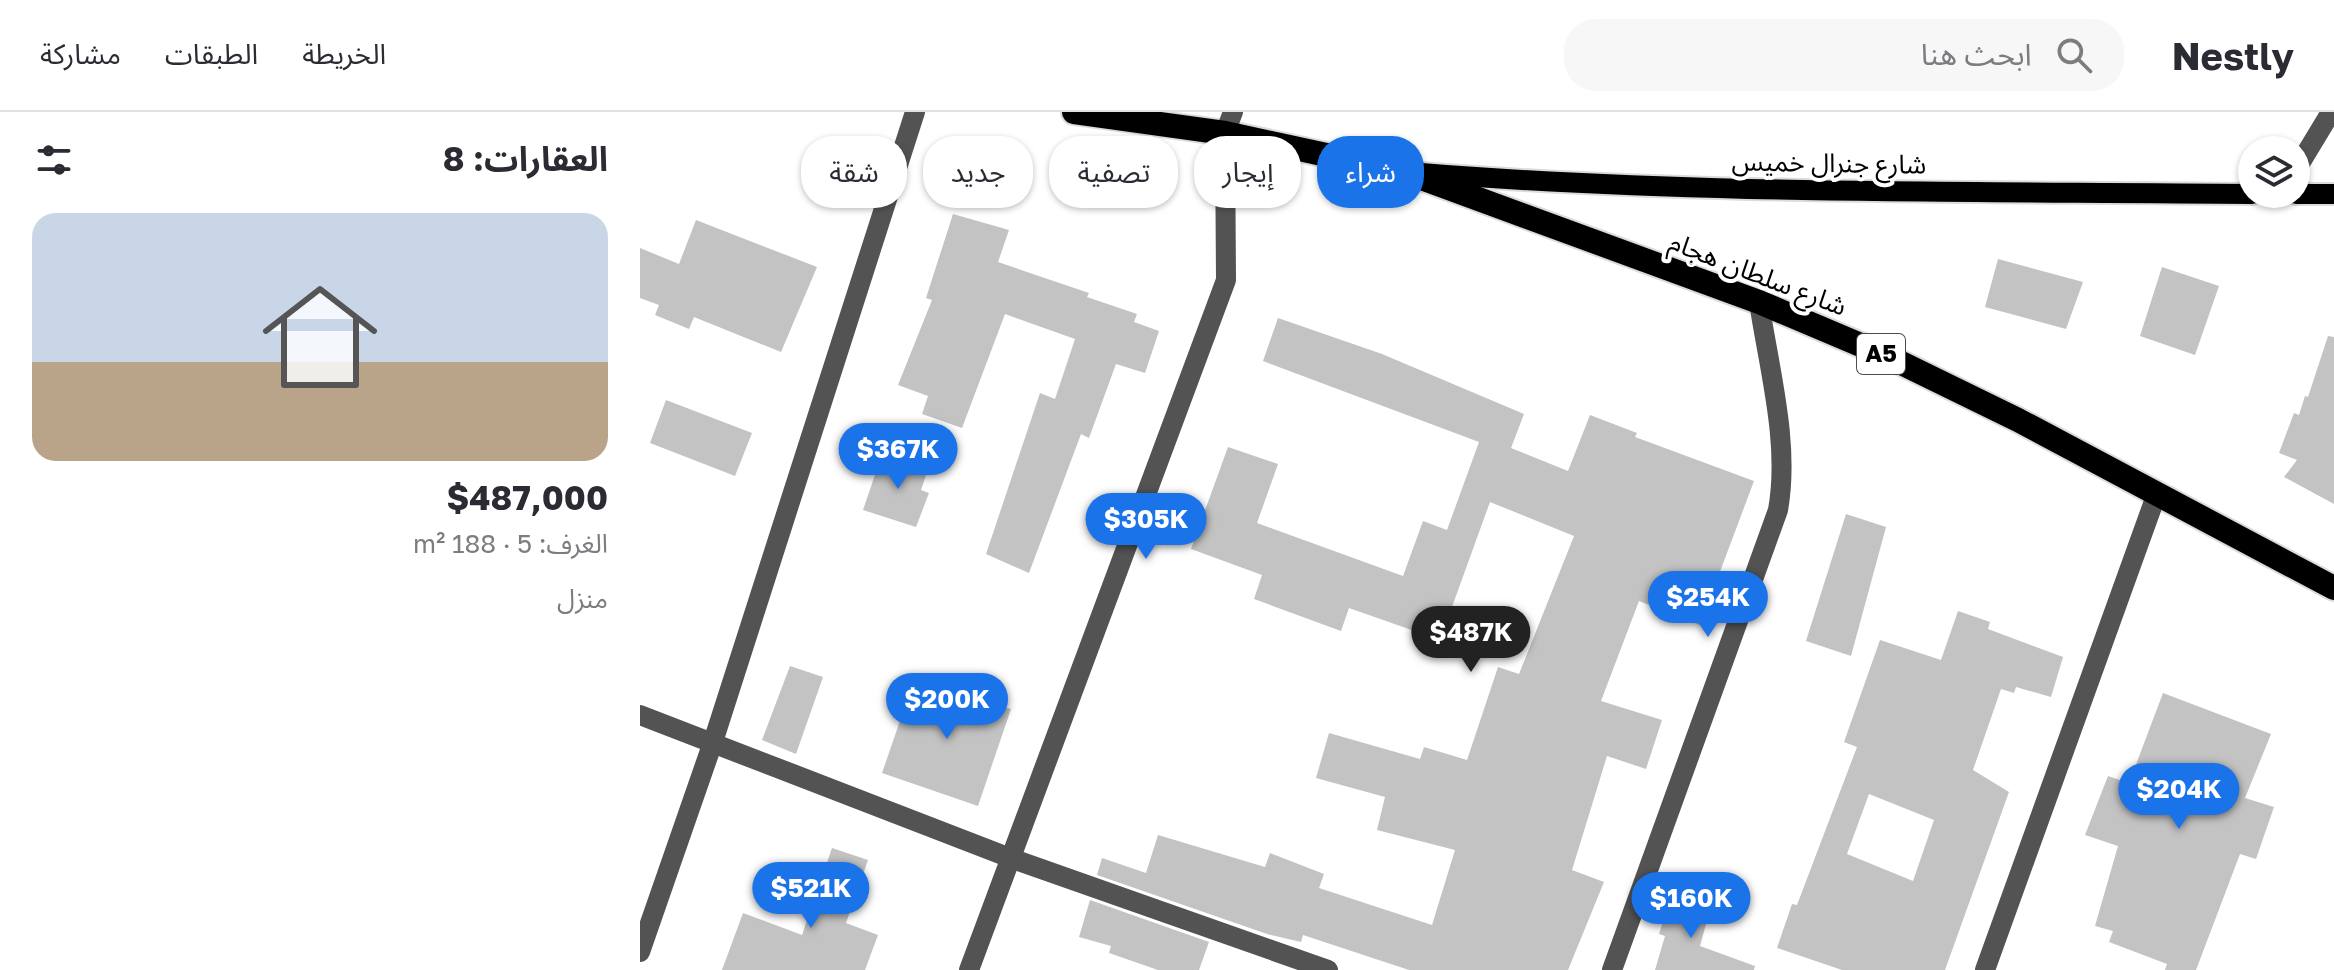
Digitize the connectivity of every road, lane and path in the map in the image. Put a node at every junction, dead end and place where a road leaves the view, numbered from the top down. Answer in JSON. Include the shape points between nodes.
{"nodes":[{"id":1,"x":915,"y":112,"type":"edge"},
{"id":2,"x":1074,"y":112,"type":"edge"},
{"id":3,"x":2331,"y":112,"type":"edge"},
{"id":4,"x":1229,"y":122,"type":"edge"},
{"id":5,"x":1317,"y":147,"type":"edge"},
{"id":6,"x":2310,"y":147,"type":"edge"},
{"id":7,"x":1424,"y":173,"type":"edge"},
{"id":8,"x":1424,"y":179,"type":"edge"},
{"id":9,"x":2238,"y":194,"type":"edge"},
{"id":10,"x":2310,"y":194,"type":"edge"},
{"id":11,"x":2334,"y":194,"type":"edge"},
{"id":12,"x":1759,"y":302,"type":"junction"},
{"id":13,"x":2157,"y":493,"type":"junction"},
{"id":14,"x":2334,"y":588,"type":"edge"},
{"id":15,"x":640,"y":715,"type":"edge"},
{"id":16,"x":713,"y":742,"type":"junction"},
{"id":17,"x":1013,"y":859,"type":"junction"},
{"id":18,"x":640,"y":952,"type":"edge"},
{"id":19,"x":969,"y":970,"type":"edge"},
{"id":20,"x":1328,"y":970,"type":"edge"},
{"id":21,"x":1612,"y":970,"type":"edge"},
{"id":22,"x":1985,"y":970,"type":"edge"}],
"edges":[{"from":1,"to":16,"type":"street"},
{"from":2,"to":4,"type":"highway","number":"A5"},
{"from":3,"to":6,"type":"street"},
{"from":4,"to":5,"type":"highway","number":"A5"},
{"from":4,"to":17,"type":"street","via":[[1226,280]]},
{"from":7,"to":9,"type":"main road","name":"شارع جنرال خميس","number":"A5","via":[[1658,187]]},
{"from":8,"to":12,"type":"highway","name":"شارع سلطان هجام","number":"A5"},
{"from":10,"to":11,"type":"main road"},
{"from":12,"to":13,"type":"highway","name":"شارع سلطان هجام","number":"A5","via":[[1889,357]]},
{"from":12,"to":21,"type":"street","via":[[1781,448],[1778,510]]},
{"from":13,"to":14,"type":"highway","name":"شارع سلطان هجام","number":"A5"},
{"from":13,"to":22,"type":"street"},
{"from":15,"to":16,"type":"street"},
{"from":16,"to":17,"type":"street"},
{"from":16,"to":18,"type":"street"},
{"from":17,"to":19,"type":"street"},
{"from":17,"to":20,"type":"street"}]}
